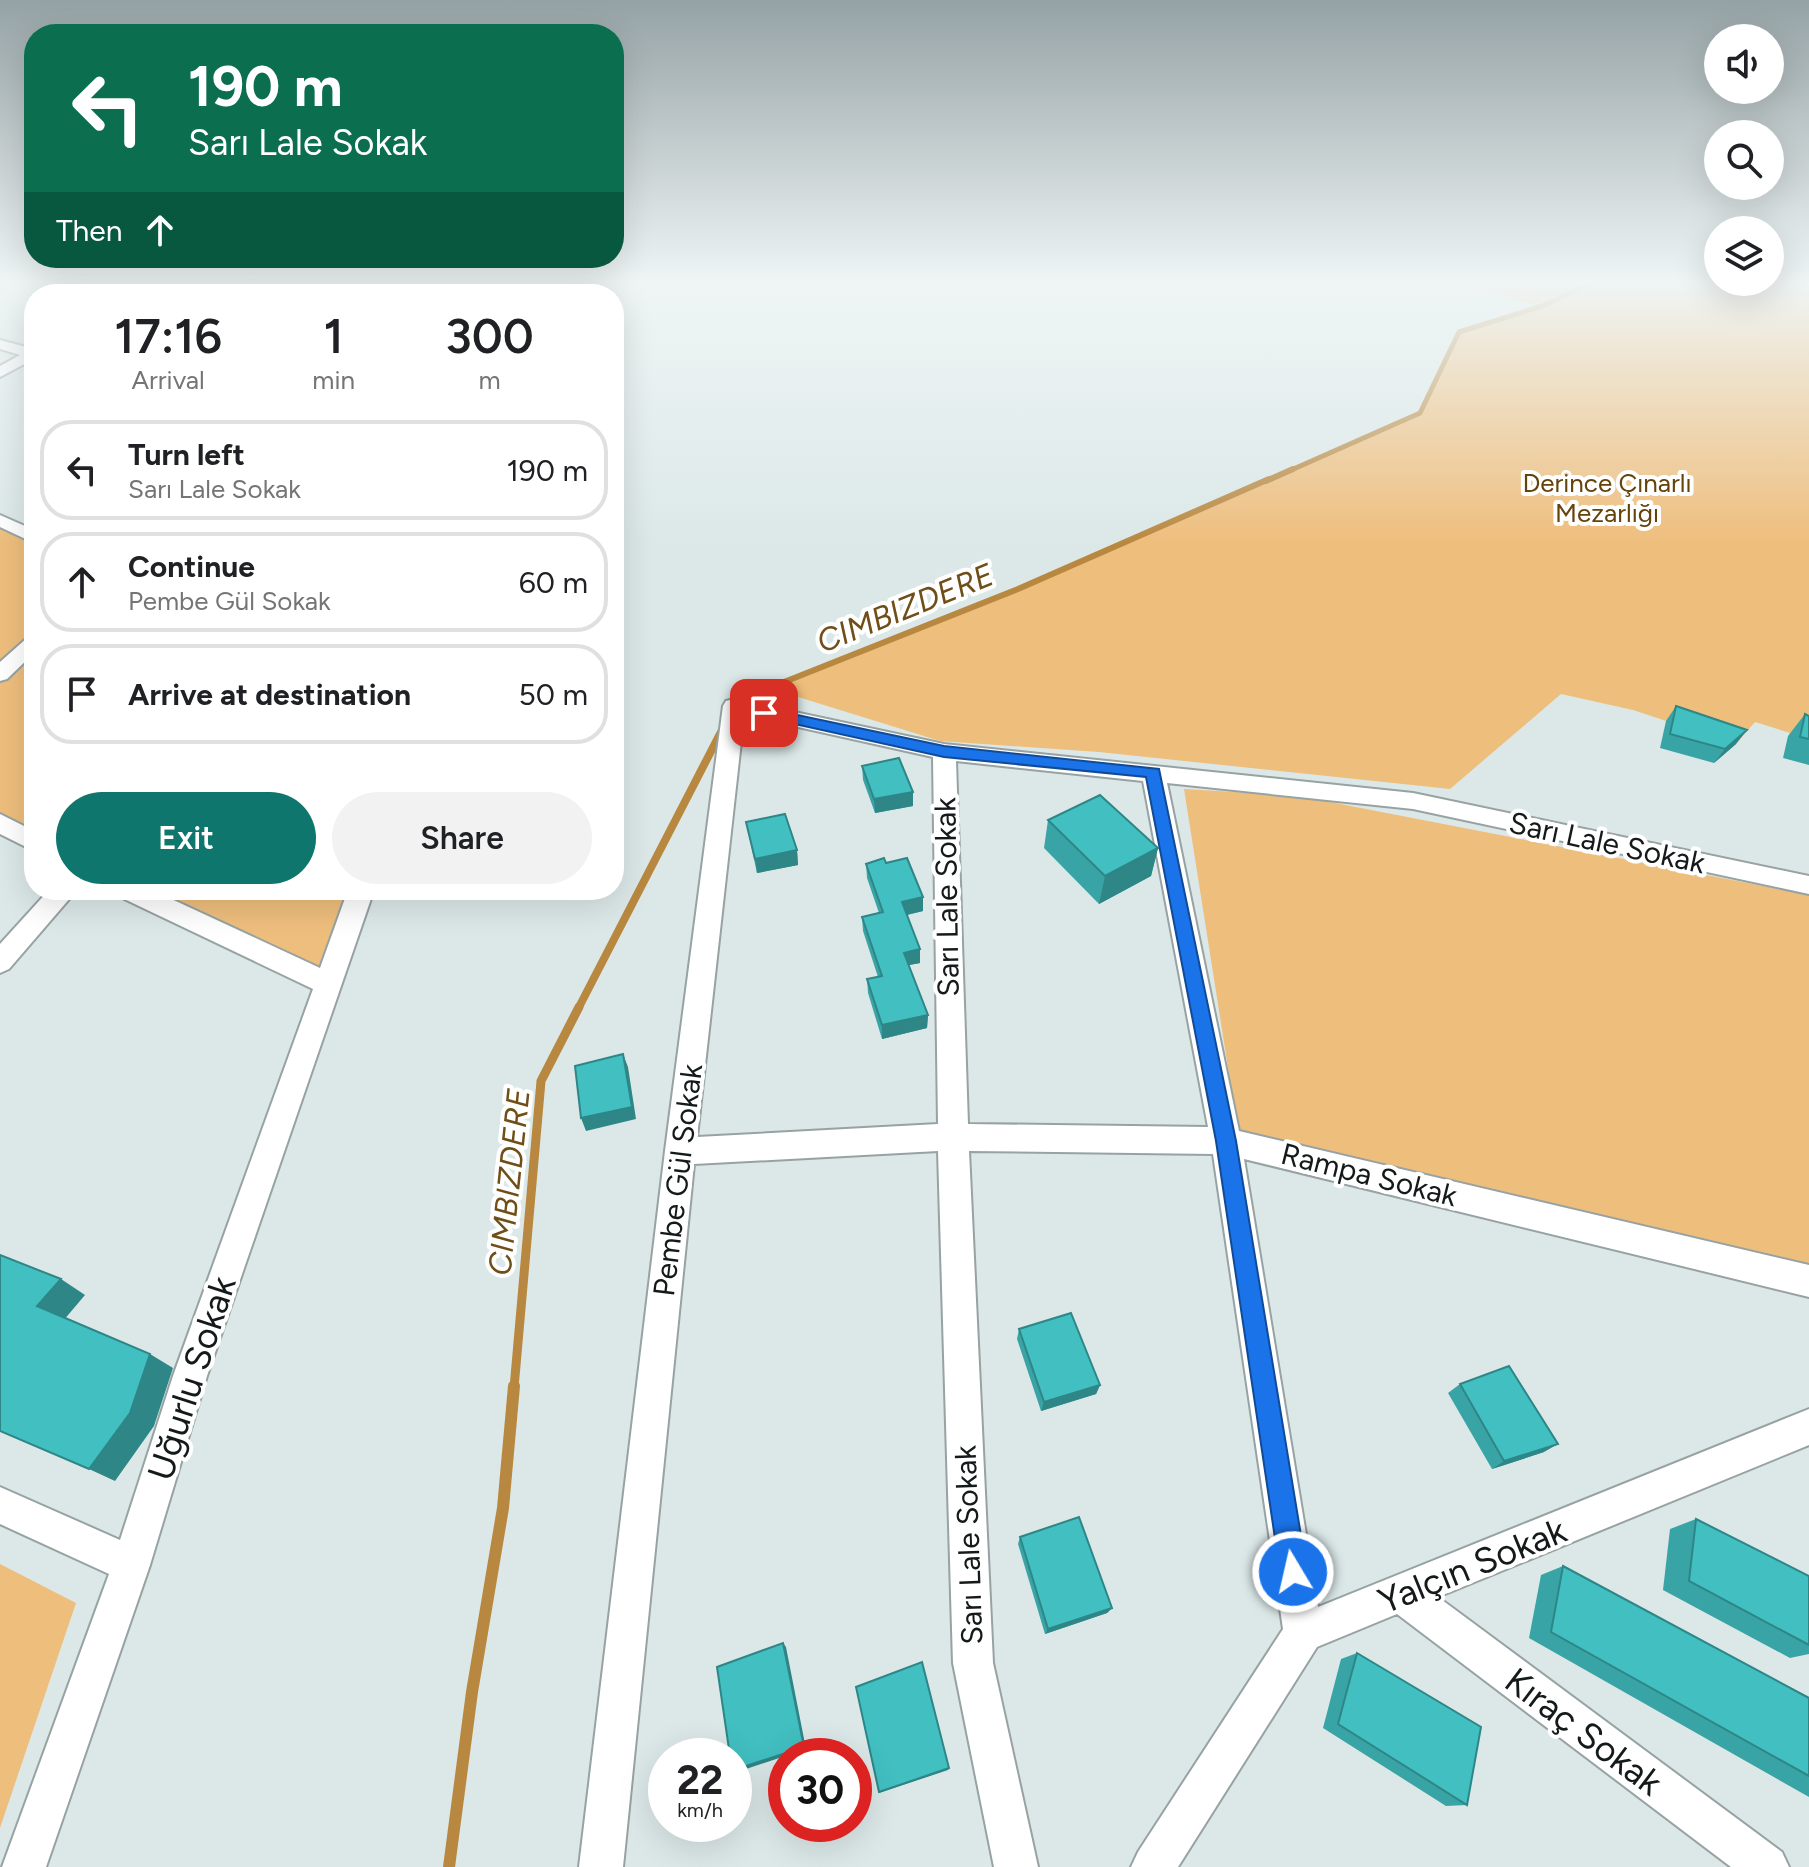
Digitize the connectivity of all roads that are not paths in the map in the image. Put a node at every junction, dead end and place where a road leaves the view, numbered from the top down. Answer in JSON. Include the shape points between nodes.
{"nodes":[{"id":1,"x":0,"y":520,"type":"edge"},
{"id":2,"x":24,"y":532,"type":"edge"},
{"id":3,"x":24,"y":651,"type":"edge"},
{"id":4,"x":0,"y":674,"type":"edge"},
{"id":5,"x":944,"y":752,"type":"junction"},
{"id":6,"x":1153,"y":772,"type":"junction"},
{"id":7,"x":0,"y":823,"type":"edge"},
{"id":8,"x":24,"y":836,"type":"edge"},
{"id":9,"x":1809,"y":885,"type":"edge"},
{"id":10,"x":55,"y":900,"type":"edge"},
{"id":11,"x":150,"y":900,"type":"edge"},
{"id":12,"x":357,"y":900,"type":"edge"},
{"id":13,"x":0,"y":962,"type":"edge"},
{"id":14,"x":328,"y":984,"type":"junction"},
{"id":15,"x":953,"y":1137,"type":"junction"},
{"id":16,"x":1226,"y":1141,"type":"junction"},
{"id":17,"x":680,"y":1151,"type":"junction"},
{"id":18,"x":1809,"y":1281,"type":"edge"},
{"id":19,"x":1809,"y":1427,"type":"edge"},
{"id":20,"x":0,"y":1505,"type":"edge"},
{"id":21,"x":131,"y":1565,"type":"junction"},
{"id":22,"x":1402,"y":1594,"type":"junction"},
{"id":23,"x":1303,"y":1633,"type":"junction"},
{"id":24,"x":24,"y":1867,"type":"edge"},
{"id":25,"x":601,"y":1867,"type":"edge"},
{"id":26,"x":1016,"y":1867,"type":"edge"},
{"id":27,"x":1153,"y":1867,"type":"edge"},
{"id":28,"x":1767,"y":1867,"type":"edge"}],
"edges":[{"from":1,"to":2,"type":"street"},
{"from":3,"to":4,"type":"street"},
{"from":5,"to":6,"type":"street","name":"Sarı Lale Sokak"},
{"from":5,"to":15,"type":"street","name":"Sarı Lale Sokak"},
{"from":5,"to":17,"type":"street","name":"Pembe Gül Sokak","via":[[734,706]]},
{"from":6,"to":9,"type":"street","name":"Sarı Lale Sokak","via":[[1413,801]]},
{"from":6,"to":16,"type":"street"},
{"from":7,"to":8,"type":"street"},
{"from":10,"to":13,"type":"street"},
{"from":11,"to":14,"type":"street"},
{"from":12,"to":14,"type":"street","name":"Uğurlu Sokak"},
{"from":14,"to":21,"type":"street","name":"Uğurlu Sokak","via":[[190,1376]]},
{"from":15,"to":16,"type":"street","name":"Rampa Sokak"},
{"from":15,"to":17,"type":"street","name":"Rampa Sokak"},
{"from":15,"to":26,"type":"street","name":"Sarı Lale Sokak","via":[[973,1663]]},
{"from":16,"to":18,"type":"street","name":"Rampa Sokak"},
{"from":16,"to":23,"type":"street"},
{"from":17,"to":25,"type":"street","name":"Pembe Gül Sokak"},
{"from":19,"to":22,"type":"street","name":"Yalçın Sokak"},
{"from":20,"to":21,"type":"street"},
{"from":21,"to":24,"type":"street","name":"Uğurlu Sokak"},
{"from":22,"to":23,"type":"street","name":"Yalçın Sokak"},
{"from":22,"to":28,"type":"street","name":"Kıraç Sokak"},
{"from":23,"to":27,"type":"street"}]}
